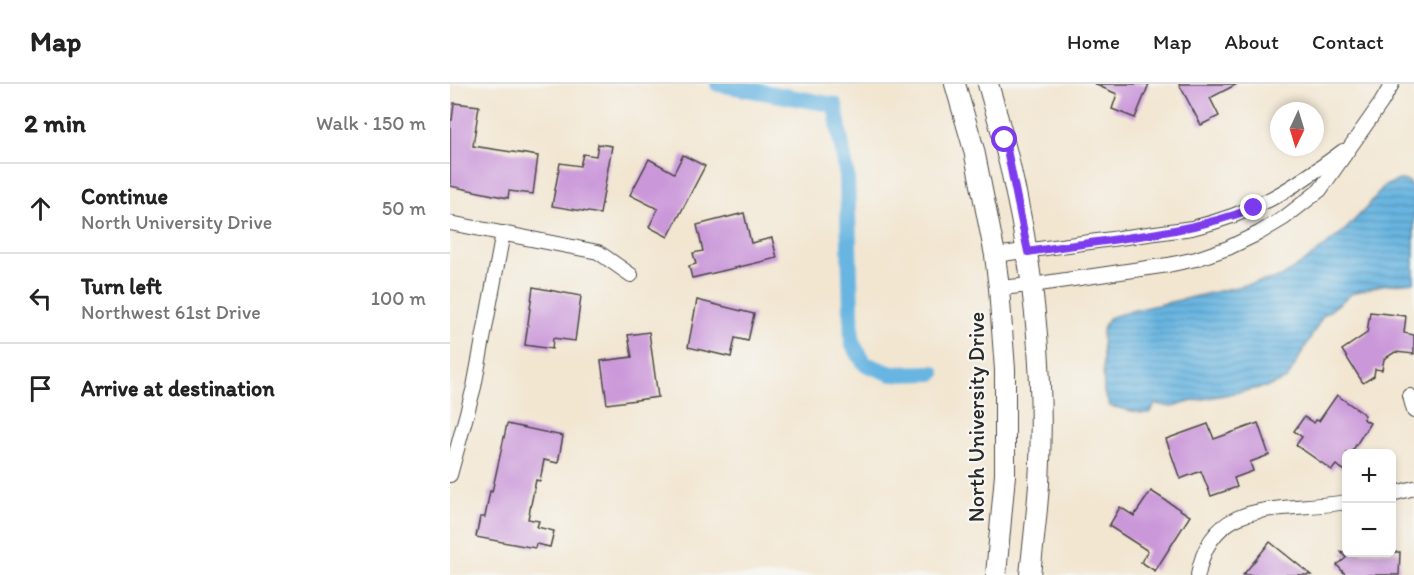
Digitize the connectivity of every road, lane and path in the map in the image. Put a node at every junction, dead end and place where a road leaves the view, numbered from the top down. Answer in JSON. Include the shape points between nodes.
{"nodes":[{"id":1,"x":955,"y":84,"type":"edge"},
{"id":2,"x":988,"y":84,"type":"edge"},
{"id":3,"x":1392,"y":84,"type":"edge"},
{"id":4,"x":1354,"y":142,"type":"junction"},
{"id":5,"x":450,"y":223,"type":"edge"},
{"id":6,"x":503,"y":233,"type":"junction"},
{"id":7,"x":1028,"y":252,"type":"junction"},
{"id":8,"x":995,"y":255,"type":"junction"},
{"id":9,"x":631,"y":275,"type":"dead end"},
{"id":10,"x":1032,"y":285,"type":"junction"},
{"id":11,"x":999,"y":288,"type":"junction"},
{"id":12,"x":1410,"y":396,"type":"dead end"},
{"id":13,"x":1414,"y":411,"type":"edge"},
{"id":14,"x":450,"y":475,"type":"edge"},
{"id":15,"x":1414,"y":488,"type":"edge"},
{"id":16,"x":1396,"y":493,"type":"edge"},
{"id":17,"x":1342,"y":503,"type":"edge"},
{"id":18,"x":996,"y":575,"type":"edge"},
{"id":19,"x":1030,"y":575,"type":"edge"},
{"id":20,"x":1198,"y":575,"type":"edge"}],
"edges":[{"from":1,"to":8,"type":"main road","name":"North University Drive","via":[[974,150]]},
{"from":2,"to":7,"type":"main road","via":[[1005,140]]},
{"from":3,"to":4,"type":"street"},
{"from":4,"to":7,"type":"street","via":[[1305,179],[1224,220]]},
{"from":4,"to":10,"type":"street","via":[[1320,190],[1284,218],[1228,248],[1168,265]]},
{"from":5,"to":6,"type":"street"},
{"from":6,"to":9,"type":"street","via":[[598,252]]},
{"from":6,"to":14,"type":"street","via":[[474,387]]},
{"from":7,"to":8,"type":"street"},
{"from":7,"to":10,"type":"main road"},
{"from":8,"to":11,"type":"main road","name":"North University Drive"},
{"from":10,"to":11,"type":"street"},
{"from":10,"to":19,"type":"main road","via":[[1040,432]]},
{"from":11,"to":18,"type":"main road","name":"North University Drive","via":[[1005,370],[1005,475]]},
{"from":12,"to":13,"type":"street"},
{"from":15,"to":16,"type":"street"},
{"from":17,"to":20,"type":"street","via":[[1258,511],[1230,521],[1211,538]]}]}
